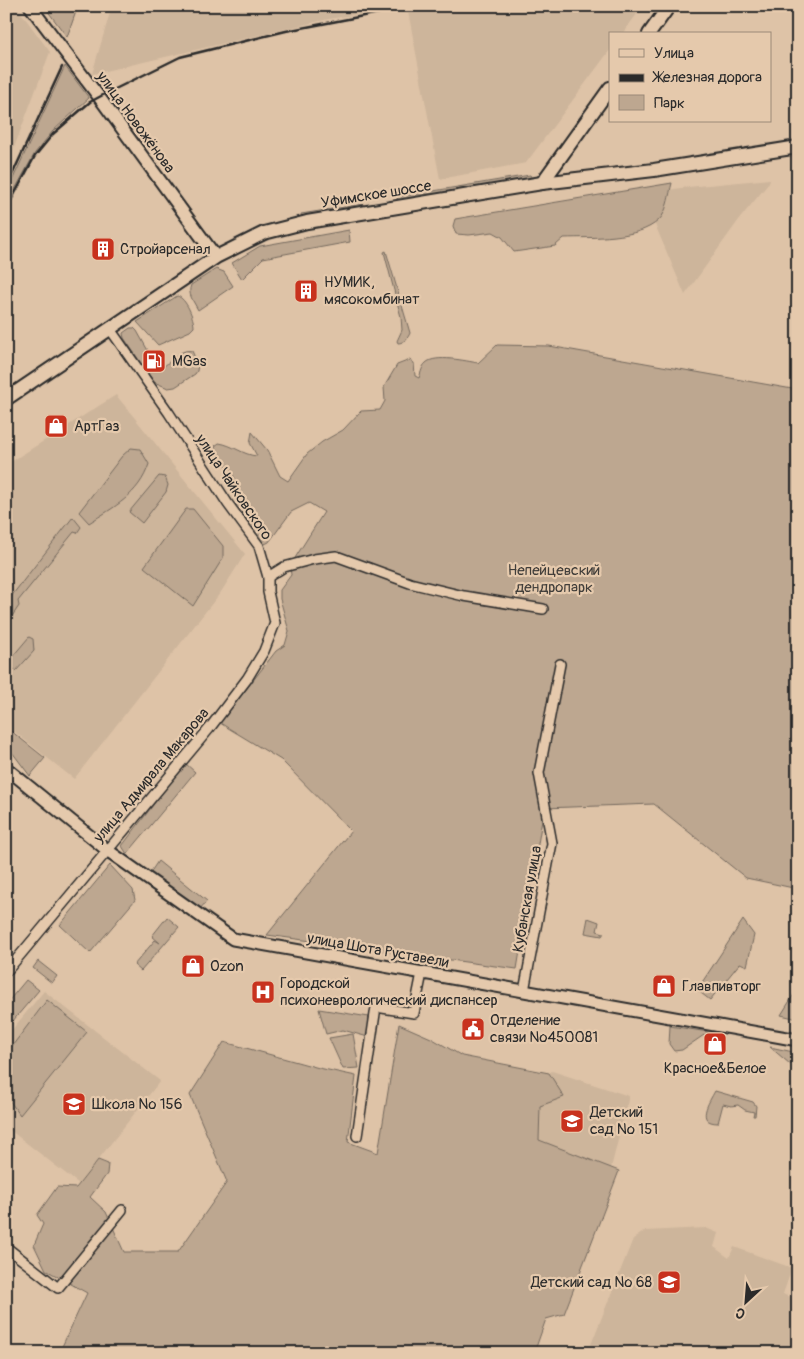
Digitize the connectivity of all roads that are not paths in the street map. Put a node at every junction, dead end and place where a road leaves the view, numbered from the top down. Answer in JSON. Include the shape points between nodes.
{"nodes":[{"id":1,"x":30,"y":6,"type":"edge"},
{"id":2,"x":669,"y":6,"type":"edge"},
{"id":3,"x":650,"y":32,"type":"edge"},
{"id":4,"x":609,"y":89,"type":"edge"},
{"id":5,"x":798,"y":147,"type":"edge"},
{"id":6,"x":542,"y":183,"type":"junction"},
{"id":7,"x":216,"y":257,"type":"junction"},
{"id":8,"x":110,"y":329,"type":"junction"},
{"id":9,"x":6,"y":399,"type":"edge"},
{"id":10,"x":268,"y":577,"type":"junction"},
{"id":11,"x":543,"y":609,"type":"dead end"},
{"id":12,"x":560,"y":664,"type":"dead end"},
{"id":13,"x":6,"y":768,"type":"edge"},
{"id":14,"x":107,"y":850,"type":"junction"},
{"id":15,"x":6,"y":972,"type":"edge"},
{"id":16,"x":422,"y":973,"type":"junction"},
{"id":17,"x":524,"y":991,"type":"junction"},
{"id":18,"x":798,"y":1040,"type":"edge"},
{"id":19,"x":356,"y":1136,"type":"dead end"},
{"id":20,"x":122,"y":1210,"type":"dead end"},
{"id":21,"x":6,"y":1247,"type":"edge"}],
"edges":[{"from":1,"to":7,"type":"street","name":"улица Новожёнова"},
{"from":2,"to":3,"type":"main road"},
{"from":4,"to":6,"type":"main road"},
{"from":5,"to":6,"type":"main road","name":"Уфимское шоссе","via":[[654,170]]},
{"from":6,"to":7,"type":"main road","name":"Уфимское шоссе","via":[[306,222],[264,233]]},
{"from":7,"to":8,"type":"main road","name":"Уфимское шоссе"},
{"from":8,"to":9,"type":"main road","name":"Уфимское шоссе"},
{"from":8,"to":10,"type":"street","name":"улица Чайковского","via":[[258,546]]},
{"from":10,"to":11,"type":"street","via":[[284,568],[336,556],[410,583]]},
{"from":10,"to":14,"type":"street","name":"улица Адмирала Макарова","via":[[275,623],[264,651],[209,728]]},
{"from":12,"to":17,"type":"street","name":"Кубанская улица","via":[[539,773],[552,843]]},
{"from":13,"to":14,"type":"street","name":"улица Шота Руставели"},
{"from":14,"to":15,"type":"street","name":"улица Адмирала Макарова"},
{"from":14,"to":16,"type":"street","name":"улица Шота Руставели","via":[[233,939]]},
{"from":16,"to":17,"type":"street","name":"улица Шота Руставели"},
{"from":16,"to":19,"type":"street","via":[[414,1013],[376,1007]]},
{"from":17,"to":18,"type":"street","name":"улица Шота Руставели"},
{"from":20,"to":21,"type":"street","via":[[58,1288]]}]}
